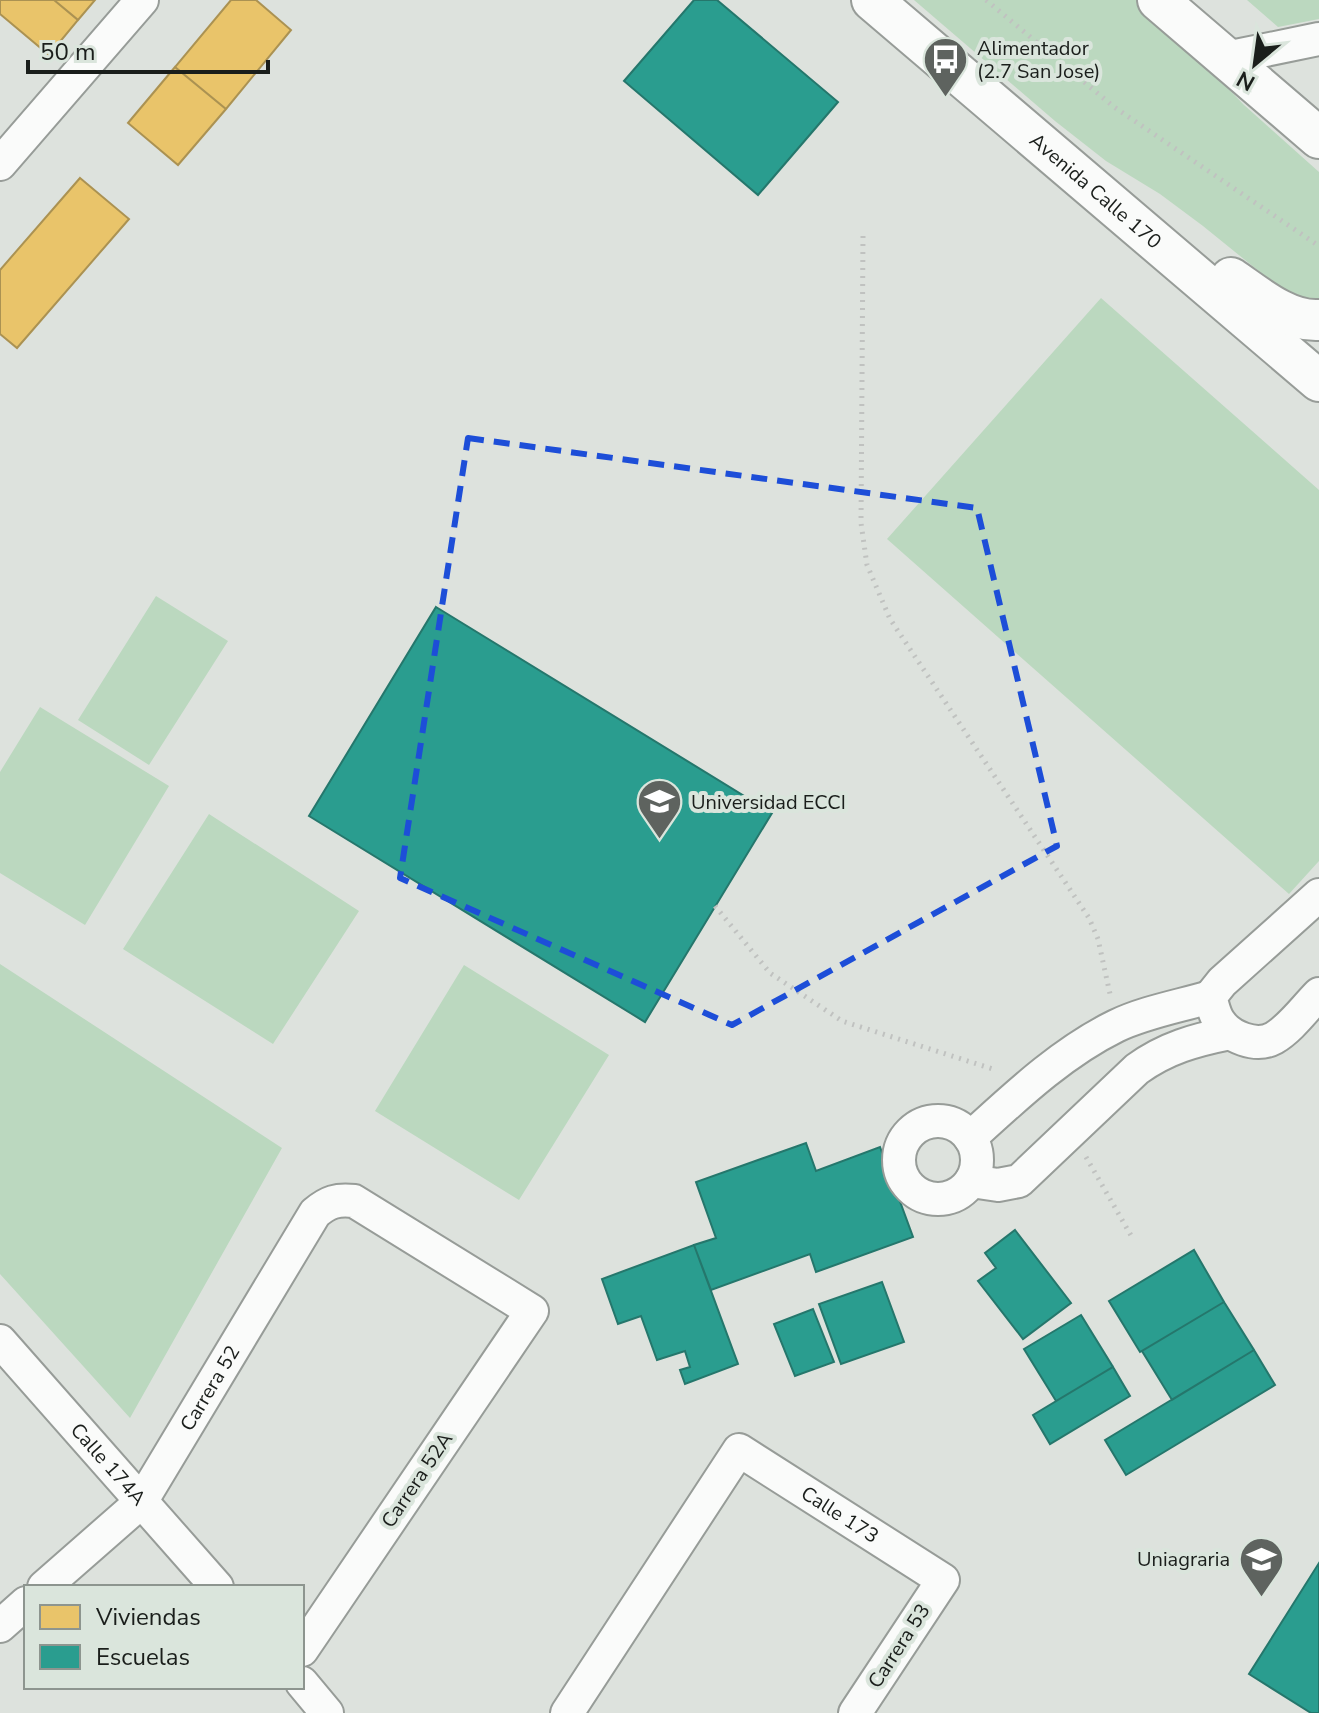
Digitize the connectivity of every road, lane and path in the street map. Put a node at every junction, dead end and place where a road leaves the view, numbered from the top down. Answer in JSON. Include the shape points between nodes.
{"nodes":[{"id":1,"x":142,"y":0,"type":"edge"},
{"id":2,"x":872,"y":0,"type":"edge"},
{"id":3,"x":986,"y":0,"type":"edge"},
{"id":4,"x":1158,"y":0,"type":"edge"},
{"id":5,"x":1319,"y":39,"type":"edge"},
{"id":6,"x":1226,"y":58,"type":"junction"},
{"id":7,"x":1319,"y":138,"type":"edge"},
{"id":8,"x":0,"y":164,"type":"edge"},
{"id":9,"x":1100,"y":194,"type":"junction"},
{"id":10,"x":863,"y":236,"type":"dead end"},
{"id":11,"x":1319,"y":246,"type":"edge"},
{"id":12,"x":1319,"y":320,"type":"edge"},
{"id":13,"x":1319,"y":381,"type":"edge"},
{"id":14,"x":1319,"y":895,"type":"edge"},
{"id":15,"x":715,"y":906,"type":"dead end"},
{"id":16,"x":1319,"y":994,"type":"edge"},
{"id":17,"x":1210,"y":997,"type":"junction"},
{"id":18,"x":1116,"y":1026,"type":"junction"},
{"id":19,"x":1230,"y":1033,"type":"junction"},
{"id":20,"x":1032,"y":1082,"type":"junction"},
{"id":21,"x":1072,"y":1132,"type":"junction"},
{"id":22,"x":970,"y":1138,"type":"junction"},
{"id":23,"x":971,"y":1181,"type":"junction"},
{"id":24,"x":1133,"y":1239,"type":"dead end"},
{"id":25,"x":532,"y":1311,"type":"joint"},
{"id":26,"x":0,"y":1341,"type":"edge"},
{"id":27,"x":141,"y":1502,"type":"junction"},
{"id":28,"x":943,"y":1580,"type":"joint"},
{"id":29,"x":46,"y":1585,"type":"edge"},
{"id":30,"x":215,"y":1585,"type":"edge"},
{"id":31,"x":24,"y":1605,"type":"edge"},
{"id":32,"x":0,"y":1626,"type":"edge"},
{"id":33,"x":304,"y":1647,"type":"edge"},
{"id":34,"x":304,"y":1685,"type":"edge"},
{"id":35,"x":327,"y":1713,"type":"edge"},
{"id":36,"x":567,"y":1713,"type":"edge"},
{"id":37,"x":855,"y":1713,"type":"edge"}],
"edges":[{"from":1,"to":8,"type":"street","via":[[72,91]]},
{"from":2,"to":9,"type":"main road","name":"Avenida Calle 170"},
{"from":3,"to":11,"type":"path","via":[[1114,107]]},
{"from":4,"to":6,"type":"main road"},
{"from":5,"to":6,"type":"street"},
{"from":6,"to":7,"type":"main road"},
{"from":9,"to":12,"type":"main road","via":[[1279,310]]},
{"from":9,"to":13,"type":"main road","name":"Avenida Calle 170"},
{"from":10,"to":18,"type":"path","via":[[861,523],[867,565],[890,619],[1089,918]]},
{"from":14,"to":17,"type":"street"},
{"from":15,"to":20,"type":"path","via":[[770,973],[842,1021]]},
{"from":16,"to":19,"type":"street","via":[[1273,1038],[1245,1040]]},
{"from":17,"to":18,"type":"street"},
{"from":17,"to":19,"type":"street"},
{"from":18,"to":20,"type":"street"},
{"from":19,"to":21,"type":"street","via":[[1152,1058]]},
{"from":20,"to":22,"type":"street"},
{"from":21,"to":23,"type":"street","via":[[1019,1181]]},
{"from":21,"to":24,"type":"path"},
{"from":22,"to":23,"type":"street","via":[[977,1151]]},
{"from":22,"to":23,"type":"street","via":[[945,1121],[929,1121],[905,1138],[899,1168],[917,1193],[931,1198],[961,1192]]},
{"from":25,"to":27,"type":"street","name":"Carrera 52","via":[[354,1201],[327,1203],[315,1213]]},
{"from":25,"to":33,"type":"street","name":"Carrera 52A"},
{"from":26,"to":27,"type":"street","name":"Calle 174A"},
{"from":27,"to":29,"type":"street","name":"Carrera 52"},
{"from":27,"to":30,"type":"street","name":"Calle 174A"},
{"from":28,"to":36,"type":"street","name":"Calle 173","via":[[739,1450]]},
{"from":28,"to":37,"type":"street","name":"Carrera 53"},
{"from":31,"to":32,"type":"street"},
{"from":34,"to":35,"type":"street"}]}
